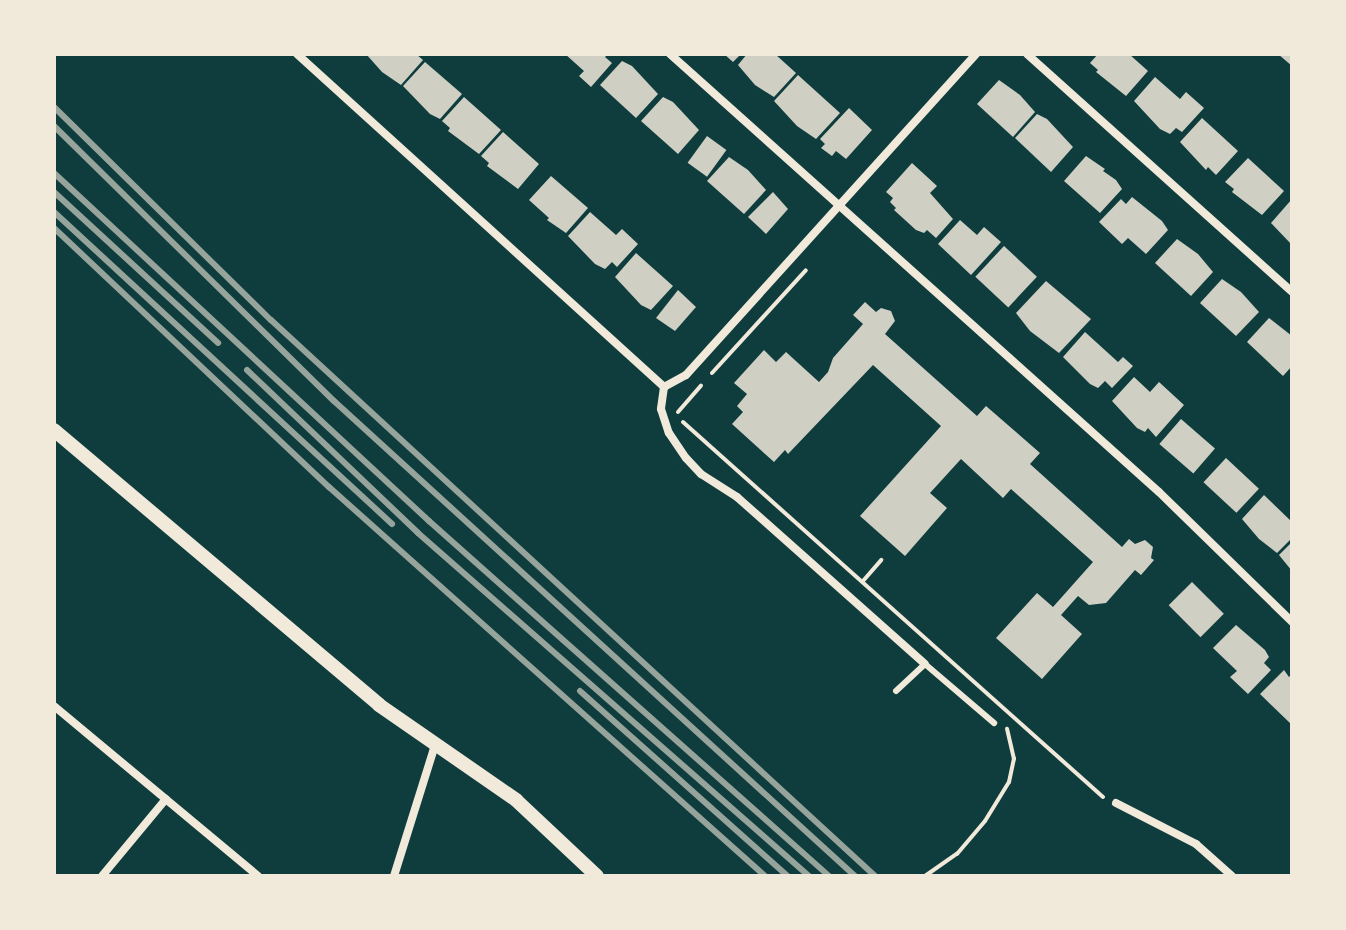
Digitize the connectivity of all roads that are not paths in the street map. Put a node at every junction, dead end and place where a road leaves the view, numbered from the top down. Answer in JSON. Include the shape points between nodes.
{"nodes":[{"id":1,"x":297,"y":54,"type":"edge"},
{"id":2,"x":670,"y":54,"type":"edge"},
{"id":3,"x":976,"y":54,"type":"edge"},
{"id":4,"x":1027,"y":54,"type":"edge"},
{"id":5,"x":839,"y":206,"type":"junction"},
{"id":6,"x":1292,"y":292,"type":"edge"},
{"id":7,"x":664,"y":387,"type":"junction"},
{"id":8,"x":54,"y":430,"type":"edge"},
{"id":9,"x":1292,"y":622,"type":"edge"},
{"id":10,"x":925,"y":664,"type":"junction"},
{"id":11,"x":896,"y":691,"type":"dead end"},
{"id":12,"x":54,"y":706,"type":"edge"},
{"id":13,"x":994,"y":723,"type":"dead end"},
{"id":14,"x":435,"y":745,"type":"junction"},
{"id":15,"x":166,"y":799,"type":"junction"},
{"id":16,"x":1116,"y":803,"type":"dead end"},
{"id":17,"x":102,"y":876,"type":"edge"},
{"id":18,"x":258,"y":876,"type":"edge"},
{"id":19,"x":394,"y":876,"type":"edge"},
{"id":20,"x":597,"y":876,"type":"edge"},
{"id":21,"x":1232,"y":876,"type":"edge"}],
"edges":[{"from":1,"to":7,"type":"street"},
{"from":2,"to":5,"type":"street"},
{"from":3,"to":5,"type":"street"},
{"from":4,"to":6,"type":"street"},
{"from":5,"to":7,"type":"street","via":[[686,375]]},
{"from":5,"to":9,"type":"street","via":[[1159,492]]},
{"from":7,"to":10,"type":"street","via":[[665,423],[701,474],[737,497]]},
{"from":8,"to":14,"type":"street","via":[[379,705]]},
{"from":10,"to":11,"type":"lane"},
{"from":10,"to":13,"type":"lane"},
{"from":12,"to":15,"type":"street"},
{"from":14,"to":19,"type":"street"},
{"from":14,"to":20,"type":"street","via":[[516,800]]},
{"from":15,"to":17,"type":"street"},
{"from":15,"to":18,"type":"street"},
{"from":16,"to":21,"type":"street","via":[[1196,844]]}]}
